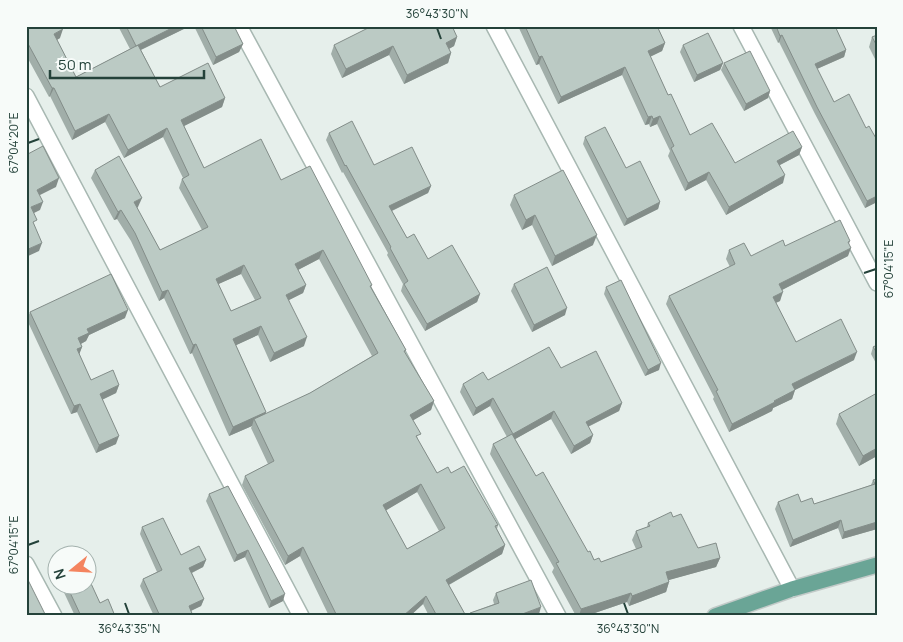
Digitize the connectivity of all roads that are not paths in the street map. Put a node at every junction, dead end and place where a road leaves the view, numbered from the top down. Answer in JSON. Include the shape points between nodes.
{"nodes":[{"id":1,"x":239,"y":26,"type":"edge"},
{"id":2,"x":494,"y":26,"type":"edge"},
{"id":3,"x":741,"y":26,"type":"edge"},
{"id":4,"x":26,"y":96,"type":"edge"},
{"id":5,"x":877,"y":283,"type":"edge"},
{"id":6,"x":26,"y":564,"type":"edge"},
{"id":7,"x":877,"y":565,"type":"edge"},
{"id":8,"x":792,"y":589,"type":"junction"},
{"id":9,"x":719,"y":615,"type":"edge"},
{"id":10,"x":54,"y":616,"type":"edge"},
{"id":11,"x":301,"y":616,"type":"edge"},
{"id":12,"x":558,"y":616,"type":"edge"}],
"edges":[{"from":1,"to":12,"type":"street"},
{"from":2,"to":8,"type":"street"},
{"from":3,"to":5,"type":"street"},
{"from":4,"to":11,"type":"street"},
{"from":6,"to":10,"type":"street"},
{"from":7,"to":8,"type":"main road"},
{"from":8,"to":9,"type":"main road"}]}
